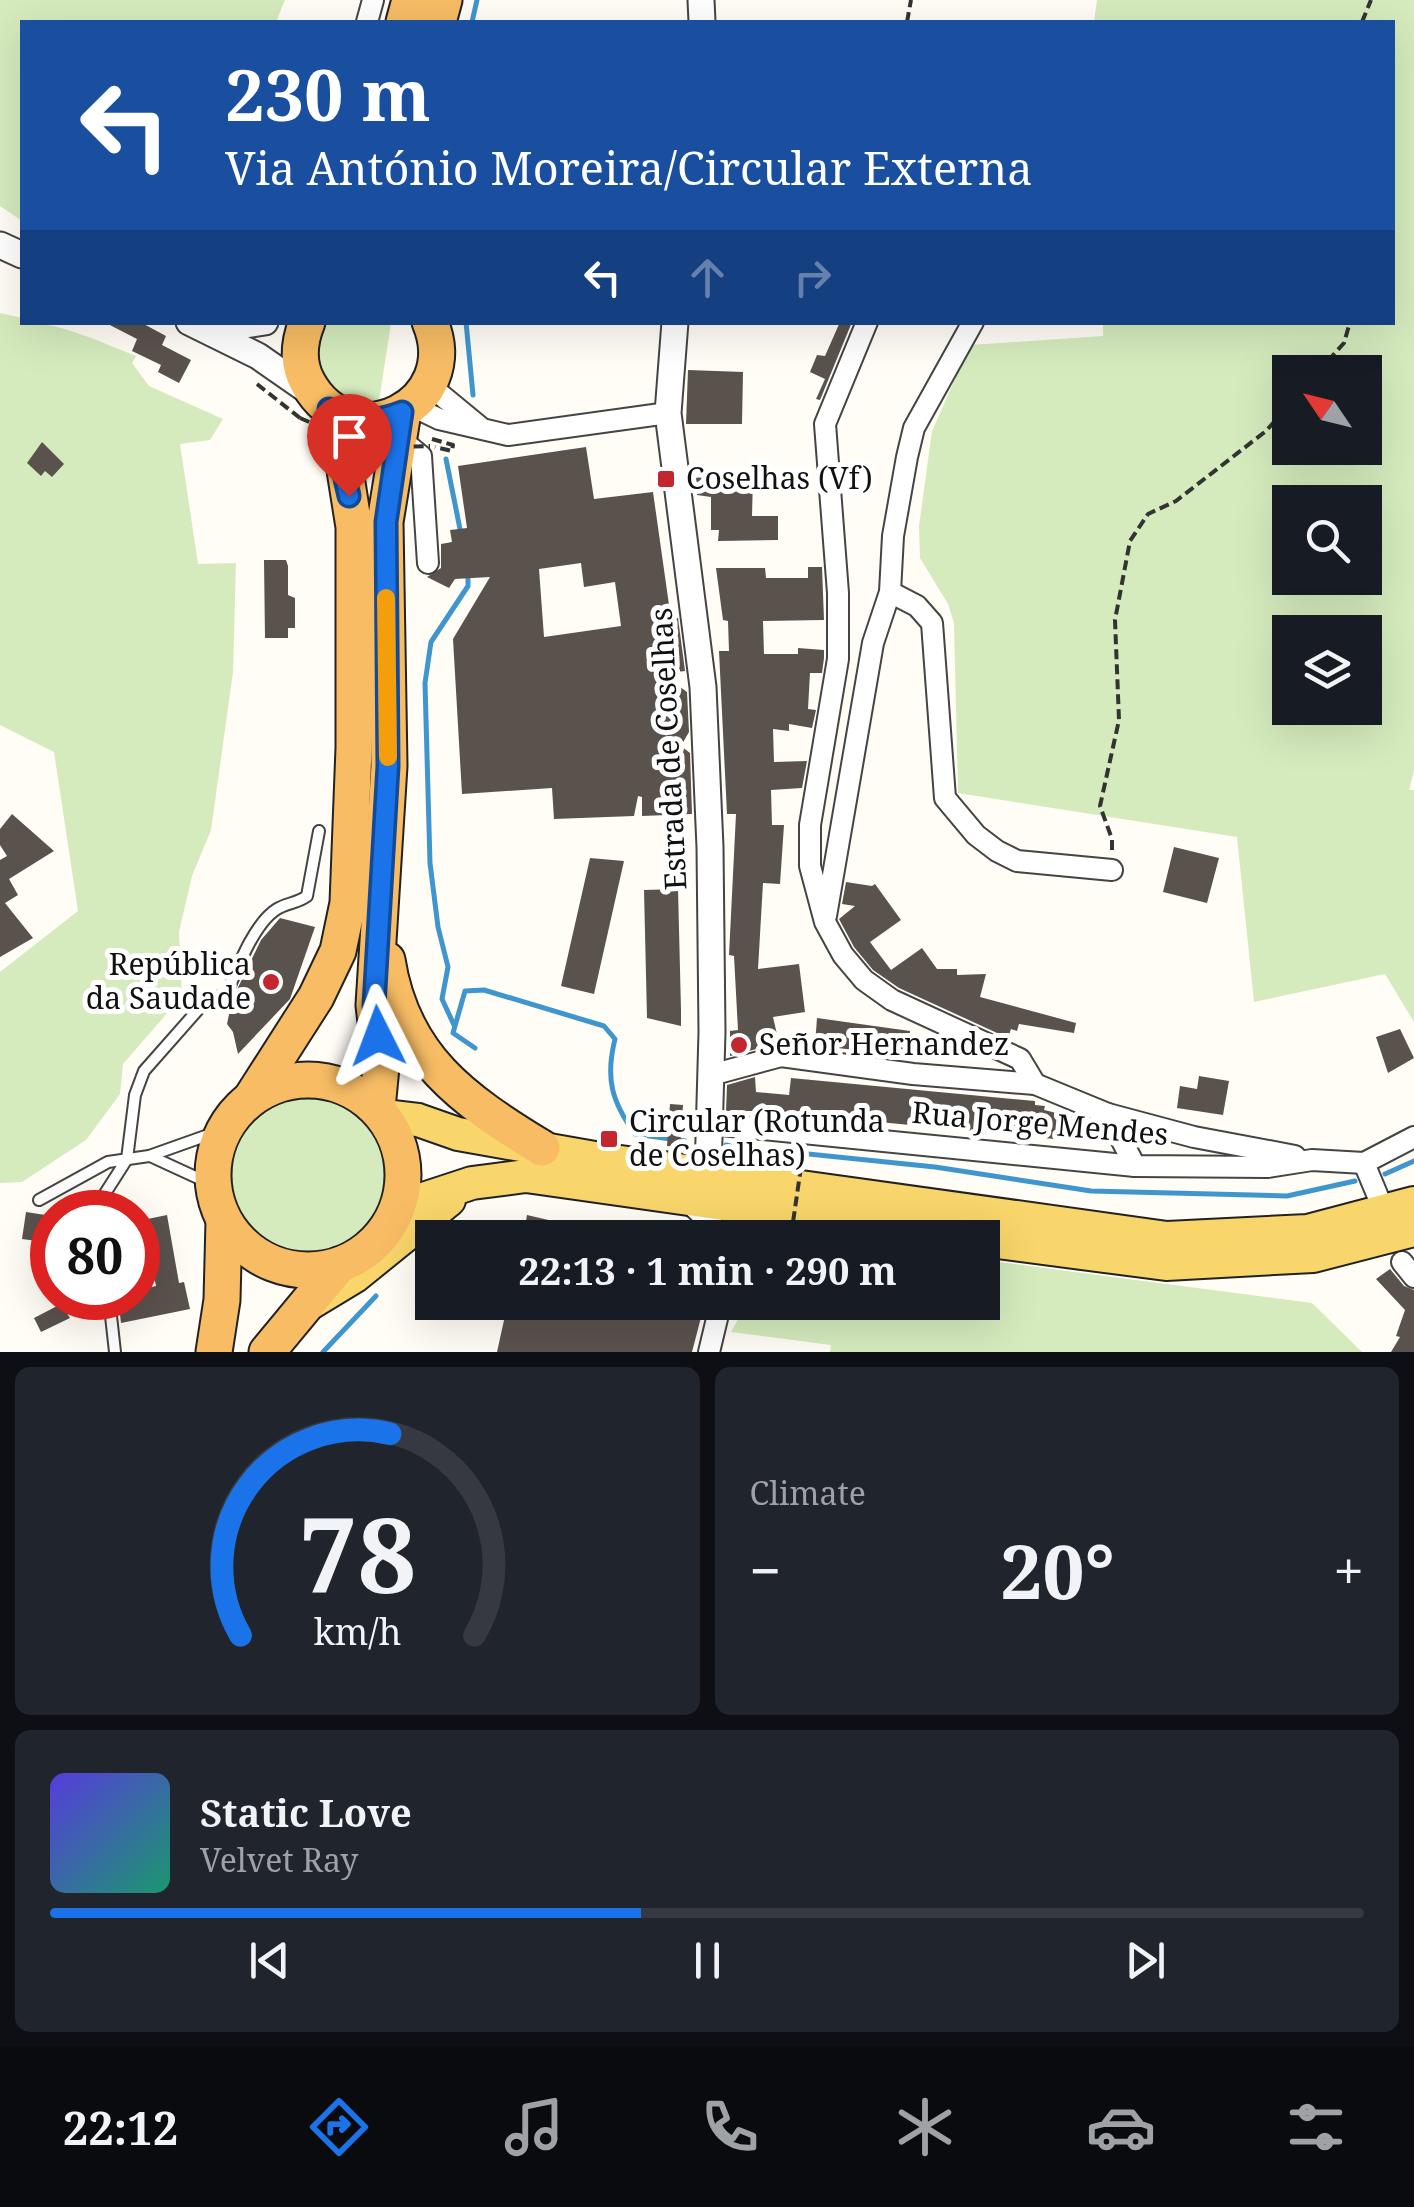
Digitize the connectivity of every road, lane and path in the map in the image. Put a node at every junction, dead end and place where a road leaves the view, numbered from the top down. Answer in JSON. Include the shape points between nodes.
{"nodes":[{"id":1,"x":218,"y":325,"type":"edge"},
{"id":2,"x":306,"y":325,"type":"edge"},
{"id":3,"x":431,"y":325,"type":"edge"},
{"id":4,"x":675,"y":325,"type":"edge"},
{"id":5,"x":866,"y":325,"type":"edge"},
{"id":6,"x":970,"y":325,"type":"edge"},
{"id":7,"x":1349,"y":325,"type":"edge"},
{"id":8,"x":1333,"y":355,"type":"edge"},
{"id":9,"x":256,"y":383,"type":"dead end"},
{"id":10,"x":322,"y":402,"type":"junction"},
{"id":11,"x":668,"y":413,"type":"junction"},
{"id":12,"x":415,"y":417,"type":"junction"},
{"id":13,"x":1272,"y":424,"type":"edge"},
{"id":14,"x":438,"y":442,"type":"dead end"},
{"id":15,"x":428,"y":563,"type":"dead end"},
{"id":16,"x":890,"y":592,"type":"junction"},
{"id":17,"x":318,"y":831,"type":"dead end"},
{"id":18,"x":1112,"y":870,"type":"joint"},
{"id":19,"x":380,"y":910,"type":"junction"},
{"id":20,"x":826,"y":922,"type":"junction"},
{"id":21,"x":711,"y":1075,"type":"junction"},
{"id":22,"x":1035,"y":1084,"type":"junction"},
{"id":23,"x":252,"y":1097,"type":"junction"},
{"id":24,"x":380,"y":1112,"type":"junction"},
{"id":25,"x":1108,"y":1114,"type":"junction"},
{"id":26,"x":711,"y":1124,"type":"junction"},
{"id":27,"x":225,"y":1129,"type":"junction"},
{"id":28,"x":1414,"y":1137,"type":"edge"},
{"id":29,"x":542,"y":1148,"type":"junction"},
{"id":30,"x":149,"y":1156,"type":"junction"},
{"id":31,"x":127,"y":1159,"type":"junction"},
{"id":32,"x":1312,"y":1160,"type":"junction"},
{"id":33,"x":1364,"y":1163,"type":"junction"},
{"id":34,"x":1135,"y":1166,"type":"junction"},
{"id":35,"x":801,"y":1167,"type":"dead end"},
{"id":36,"x":708,"y":1174,"type":"junction"},
{"id":37,"x":472,"y":1183,"type":"junction"},
{"id":38,"x":213,"y":1185,"type":"junction"},
{"id":39,"x":57,"y":1190,"type":"edge"},
{"id":40,"x":107,"y":1190,"type":"edge"},
{"id":41,"x":684,"y":1198,"type":"junction"},
{"id":42,"x":1379,"y":1200,"type":"dead end"},
{"id":43,"x":1414,"y":1203,"type":"edge"},
{"id":44,"x":398,"y":1207,"type":"junction"},
{"id":45,"x":224,"y":1220,"type":"junction"},
{"id":46,"x":708,"y":1220,"type":"edge"},
{"id":47,"x":769,"y":1220,"type":"edge"},
{"id":48,"x":786,"y":1220,"type":"edge"},
{"id":49,"x":1414,"y":1230,"type":"edge"},
{"id":50,"x":1000,"y":1242,"type":"edge"},
{"id":51,"x":340,"y":1265,"type":"junction"},
{"id":52,"x":301,"y":1309,"type":"junction"},
{"id":53,"x":112,"y":1320,"type":"edge"},
{"id":54,"x":716,"y":1320,"type":"edge"},
{"id":55,"x":116,"y":1346,"type":"edge"},
{"id":56,"x":126,"y":1352,"type":"edge"},
{"id":57,"x":214,"y":1352,"type":"edge"},
{"id":58,"x":267,"y":1352,"type":"edge"},
{"id":59,"x":708,"y":1352,"type":"edge"}],
"edges":[{"from":1,"to":10,"type":"street"},
{"from":2,"to":10,"type":"highway","via":[[304,377]]},
{"from":3,"to":12,"type":"highway","via":[[436,366]]},
{"from":4,"to":11,"type":"street","name":"Estrada de Coselhas"},
{"from":5,"to":20,"type":"street","via":[[825,424],[838,659],[821,747],[810,866]]},
{"from":6,"to":16,"type":"street","via":[[914,428],[893,536]]},
{"from":7,"to":8,"type":"path"},
{"from":9,"to":12,"type":"path","bridge":true,"via":[[300,418],[368,448]]},
{"from":10,"to":12,"type":"highway","via":[[346,418]]},
{"from":10,"to":23,"type":"highway","via":[[344,464],[354,528],[348,904],[338,951],[316,996]]},
{"from":11,"to":12,"type":"street","via":[[508,435]]},
{"from":11,"to":21,"type":"street","name":"Estrada de Coselhas","via":[[703,687]]},
{"from":12,"to":14,"type":"path","via":[[452,451]]},
{"from":12,"to":15,"type":"street"},
{"from":12,"to":19,"type":"highway","via":[[386,522],[388,766]]},
{"from":13,"to":18,"type":"path","via":[[1176,501],[1148,514],[1130,540],[1115,620],[1119,720],[1100,806],[1112,839]]},
{"from":16,"to":18,"type":"street","via":[[932,623],[942,780],[959,816],[996,851],[1018,860]]},
{"from":16,"to":20,"type":"street","via":[[873,642]]},
{"from":17,"to":31,"type":"lane","via":[[307,896],[266,918],[227,993],[204,1003],[144,1071]]},
{"from":19,"to":24,"type":"highway","via":[[374,1005]]},
{"from":19,"to":29,"type":"highway","via":[[390,976],[408,1032],[448,1084]]},
{"from":20,"to":22,"type":"street","via":[[864,980],[892,1000],[1020,1060]]},
{"from":21,"to":22,"type":"street","via":[[781,1056]]},
{"from":21,"to":26,"type":"street","name":"Estrada de Coselhas"},
{"from":22,"to":25,"type":"street"},
{"from":23,"to":24,"type":"highway","via":[[283,1083],[317,1080],[350,1088]]},
{"from":23,"to":27,"type":"highway"},
{"from":24,"to":29,"type":"main road"},
{"from":24,"to":44,"type":"highway","via":[[403,1160]]},
{"from":25,"to":32,"type":"street"},
{"from":25,"to":34,"type":"street"},
{"from":26,"to":34,"type":"street","name":"Rua Jorge Mendes"},
{"from":26,"to":36,"type":"street","name":"Estrada de Coselhas"},
{"from":27,"to":30,"type":"lane"},
{"from":27,"to":38,"type":"highway"},
{"from":28,"to":33,"type":"street"},
{"from":29,"to":36,"type":"main road"},
{"from":30,"to":31,"type":"lane"},
{"from":30,"to":38,"type":"lane"},
{"from":31,"to":39,"type":"lane"},
{"from":31,"to":40,"type":"lane"},
{"from":32,"to":33,"type":"street","name":"Rua Jorge Mendes"},
{"from":32,"to":34,"type":"street","name":"Rua Jorge Mendes","via":[[1268,1167]]},
{"from":33,"to":42,"type":"street"},
{"from":35,"to":48,"type":"path","bridge":true},
{"from":36,"to":43,"type":"main road","via":[[1167,1238],[1308,1230]]},
{"from":37,"to":41,"type":"main road","via":[[526,1176]]},
{"from":37,"to":44,"type":"main road"},
{"from":37,"to":52,"type":"main road","via":[[355,1276]]},
{"from":38,"to":45,"type":"highway"},
{"from":41,"to":46,"type":"street"},
{"from":41,"to":47,"type":"main road"},
{"from":44,"to":51,"type":"highway","via":[[365,1252]]},
{"from":45,"to":51,"type":"highway","via":[[245,1246],[274,1264],[306,1270]]},
{"from":45,"to":57,"type":"highway"},
{"from":49,"to":50,"type":"main road","via":[[1313,1256],[1166,1264]]},
{"from":51,"to":52,"type":"highway"},
{"from":52,"to":58,"type":"highway"},
{"from":53,"to":55,"type":"lane"},
{"from":54,"to":59,"type":"street"},
{"from":55,"to":56,"type":"lane"}]}
